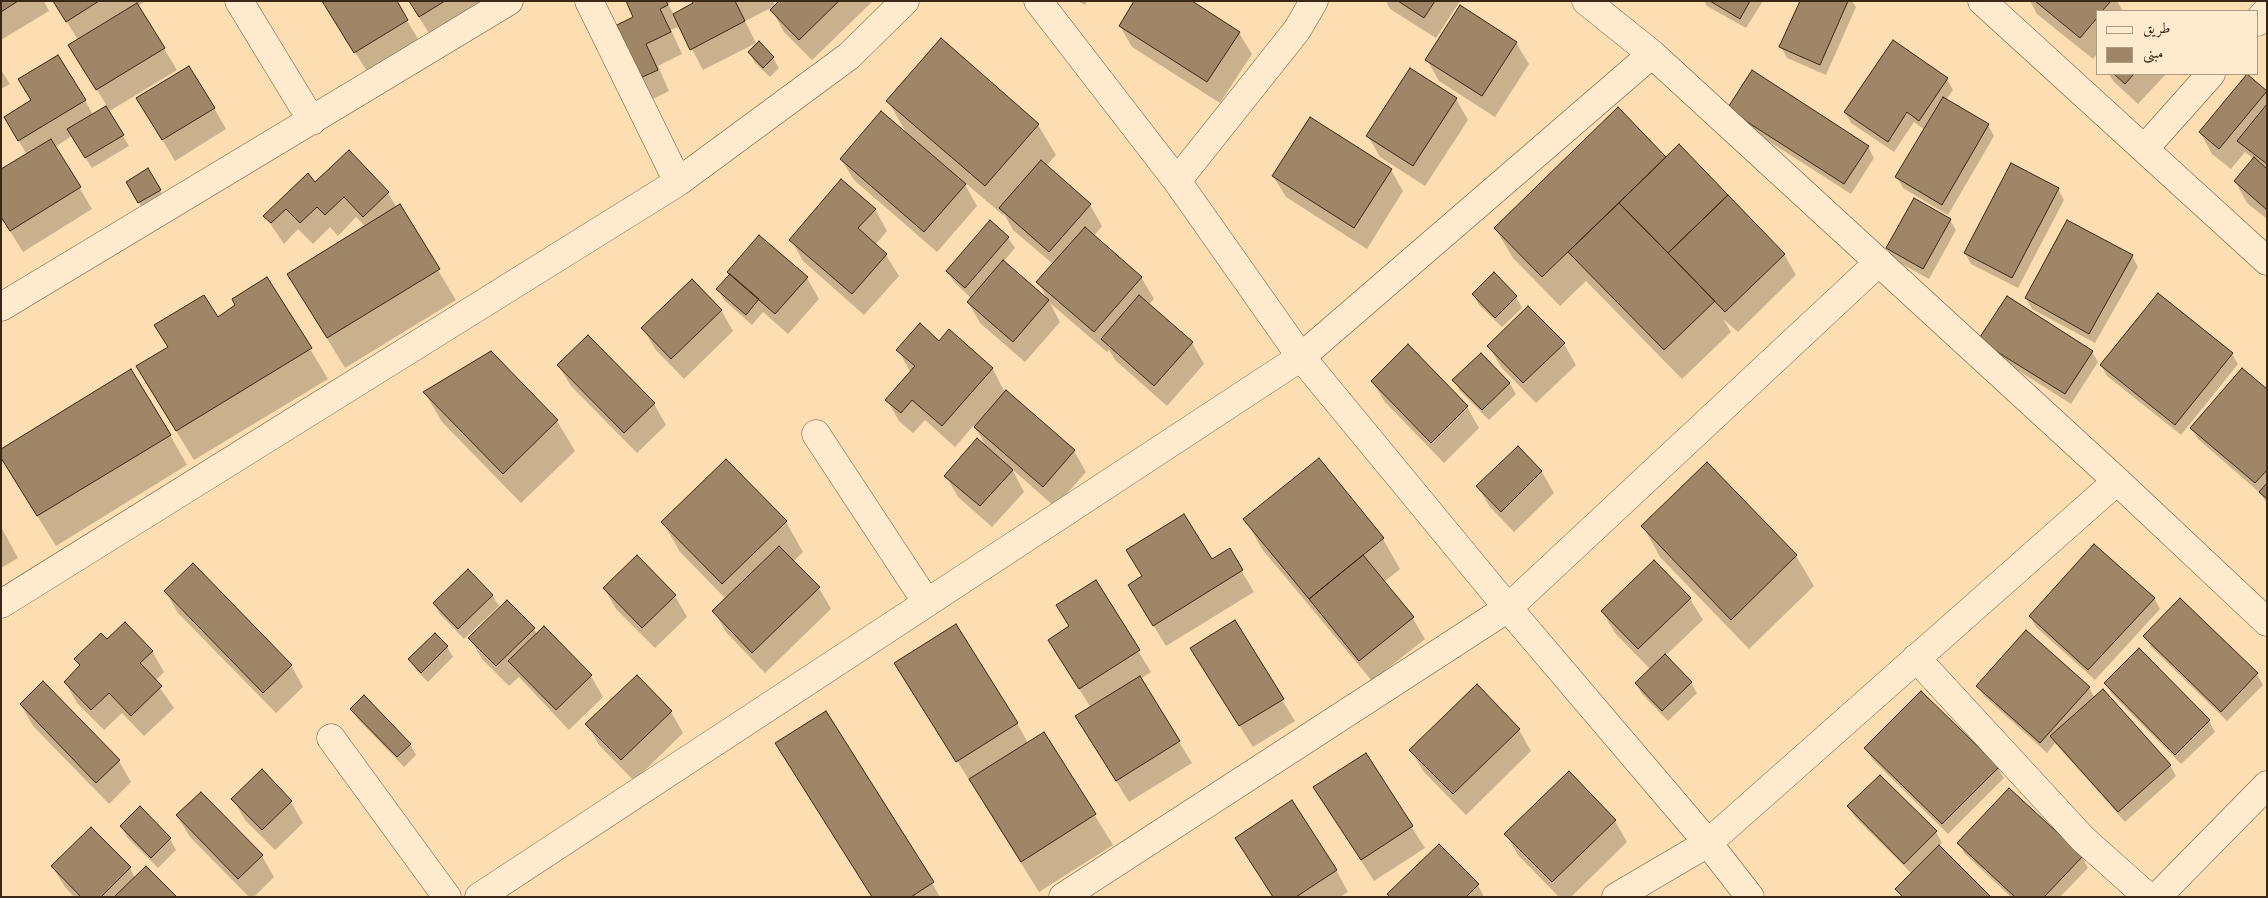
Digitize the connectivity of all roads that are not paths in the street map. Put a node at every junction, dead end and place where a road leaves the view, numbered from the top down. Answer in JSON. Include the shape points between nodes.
{"nodes":[{"id":1,"x":239,"y":1,"type":"edge"},
{"id":2,"x":509,"y":1,"type":"edge"},
{"id":3,"x":589,"y":1,"type":"edge"},
{"id":4,"x":904,"y":1,"type":"edge"},
{"id":5,"x":1038,"y":1,"type":"edge"},
{"id":6,"x":1314,"y":1,"type":"edge"},
{"id":7,"x":1586,"y":1,"type":"edge"},
{"id":8,"x":1982,"y":1,"type":"edge"},
{"id":9,"x":2267,"y":11,"type":"edge"},
{"id":10,"x":2258,"y":21,"type":"edge"},
{"id":11,"x":1652,"y":54,"type":"junction"},
{"id":12,"x":2210,"y":75,"type":"edge"},
{"id":13,"x":312,"y":121,"type":"junction"},
{"id":14,"x":2145,"y":148,"type":"junction"},
{"id":15,"x":1177,"y":181,"type":"junction"},
{"id":16,"x":678,"y":182,"type":"junction"},
{"id":17,"x":2267,"y":261,"type":"edge"},
{"id":18,"x":1879,"y":262,"type":"junction"},
{"id":19,"x":1,"y":307,"type":"edge"},
{"id":20,"x":1301,"y":356,"type":"junction"},
{"id":21,"x":816,"y":434,"type":"dead end"},
{"id":22,"x":2117,"y":481,"type":"junction"},
{"id":23,"x":927,"y":603,"type":"junction"},
{"id":24,"x":1,"y":604,"type":"edge"},
{"id":25,"x":1508,"y":608,"type":"junction"},
{"id":26,"x":2267,"y":622,"type":"edge"},
{"id":27,"x":1916,"y":658,"type":"junction"},
{"id":28,"x":331,"y":738,"type":"dead end"},
{"id":29,"x":2267,"y":786,"type":"edge"},
{"id":30,"x":1708,"y":843,"type":"junction"},
{"id":31,"x":447,"y":897,"type":"edge"},
{"id":32,"x":480,"y":897,"type":"edge"},
{"id":33,"x":1063,"y":897,"type":"edge"},
{"id":34,"x":1616,"y":897,"type":"edge"},
{"id":35,"x":1750,"y":897,"type":"edge"},
{"id":36,"x":2148,"y":897,"type":"edge"},
{"id":37,"x":2157,"y":897,"type":"edge"}],
"edges":[{"from":1,"to":13,"type":"street"},
{"from":2,"to":13,"type":"street"},
{"from":3,"to":16,"type":"street"},
{"from":4,"to":16,"type":"street","via":[[849,56]]},
{"from":5,"to":15,"type":"street"},
{"from":6,"to":15,"type":"street","via":[[1297,30]]},
{"from":7,"to":11,"type":"street"},
{"from":8,"to":14,"type":"street"},
{"from":9,"to":10,"type":"street"},
{"from":11,"to":18,"type":"street"},
{"from":11,"to":20,"type":"street"},
{"from":12,"to":14,"type":"street"},
{"from":13,"to":19,"type":"street"},
{"from":14,"to":17,"type":"street"},
{"from":15,"to":20,"type":"street"},
{"from":16,"to":24,"type":"street"},
{"from":18,"to":22,"type":"street"},
{"from":18,"to":25,"type":"street"},
{"from":20,"to":23,"type":"street"},
{"from":20,"to":25,"type":"street"},
{"from":21,"to":23,"type":"street"},
{"from":22,"to":26,"type":"street"},
{"from":22,"to":27,"type":"street"},
{"from":23,"to":32,"type":"street"},
{"from":25,"to":30,"type":"street"},
{"from":25,"to":33,"type":"street"},
{"from":27,"to":30,"type":"street"},
{"from":27,"to":36,"type":"street","via":[[2083,839]]},
{"from":28,"to":31,"type":"street"},
{"from":29,"to":37,"type":"street"},
{"from":30,"to":34,"type":"street"},
{"from":30,"to":35,"type":"street"}]}
